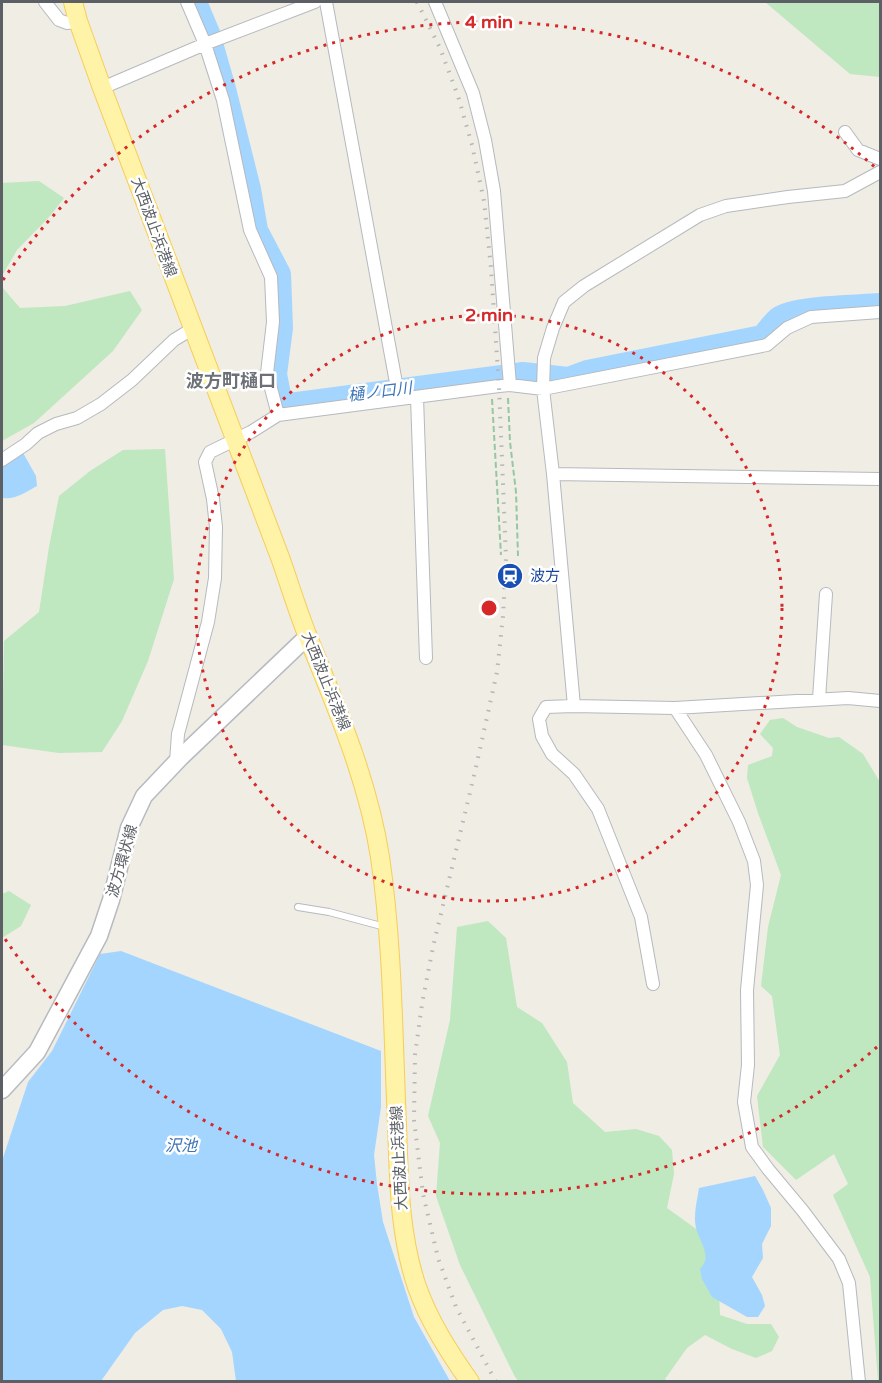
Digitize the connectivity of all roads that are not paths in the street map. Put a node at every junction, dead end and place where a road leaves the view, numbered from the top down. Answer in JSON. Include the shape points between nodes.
{"nodes":[{"id":1,"x":45,"y":2,"type":"edge"},
{"id":2,"x":73,"y":2,"type":"edge"},
{"id":3,"x":187,"y":2,"type":"edge"},
{"id":4,"x":315,"y":2,"type":"edge"},
{"id":5,"x":326,"y":2,"type":"edge"},
{"id":6,"x":435,"y":2,"type":"edge"},
{"id":7,"x":78,"y":21,"type":"junction"},
{"id":8,"x":205,"y":44,"type":"junction"},
{"id":9,"x":102,"y":88,"type":"junction"},
{"id":10,"x":845,"y":132,"type":"dead end"},
{"id":11,"x":880,"y":159,"type":"edge"},
{"id":12,"x":880,"y":172,"type":"edge"},
{"id":13,"x":880,"y":312,"type":"edge"},
{"id":14,"x":192,"y":329,"type":"junction"},
{"id":15,"x":510,"y":385,"type":"junction"},
{"id":16,"x":543,"y":389,"type":"junction"},
{"id":17,"x":417,"y":397,"type":"junction"},
{"id":18,"x":399,"y":399,"type":"junction"},
{"id":19,"x":278,"y":415,"type":"junction"},
{"id":20,"x":235,"y":440,"type":"junction"},
{"id":21,"x":2,"y":460,"type":"edge"},
{"id":22,"x":553,"y":474,"type":"junction"},
{"id":23,"x":880,"y":479,"type":"edge"},
{"id":24,"x":826,"y":594,"type":"dead end"},
{"id":25,"x":308,"y":636,"type":"junction"},
{"id":26,"x":426,"y":658,"type":"dead end"},
{"id":27,"x":819,"y":699,"type":"junction"},
{"id":28,"x":880,"y":701,"type":"edge"},
{"id":29,"x":574,"y":706,"type":"junction"},
{"id":30,"x":675,"y":708,"type":"junction"},
{"id":31,"x":176,"y":762,"type":"junction"},
{"id":32,"x":298,"y":907,"type":"dead end"},
{"id":33,"x":387,"y":927,"type":"junction"},
{"id":34,"x":653,"y":984,"type":"dead end"},
{"id":35,"x":2,"y":1090,"type":"edge"},
{"id":36,"x":470,"y":1382,"type":"edge"},
{"id":37,"x":859,"y":1382,"type":"edge"}],
"edges":[{"from":1,"to":7,"type":"street","via":[[59,20],[67,24]]},
{"from":2,"to":7,"type":"main road","name":"大西波止浜港線"},
{"from":3,"to":8,"type":"street"},
{"from":4,"to":8,"type":"street"},
{"from":5,"to":18,"type":"street"},
{"from":6,"to":15,"type":"street","via":[[473,93],[485,140],[494,191]]},
{"from":7,"to":9,"type":"main road","name":"大西波止浜港線"},
{"from":8,"to":9,"type":"street"},
{"from":8,"to":19,"type":"street","via":[[223,100],[250,230],[272,277],[273,321],[267,373]]},
{"from":9,"to":14,"type":"main road","name":"大西波止浜港線"},
{"from":10,"to":11,"type":"street","via":[[858,150]]},
{"from":12,"to":16,"type":"street","via":[[845,191],[726,206],[700,215],[584,286],[564,302],[553,328],[544,357]]},
{"from":13,"to":16,"type":"street","via":[[811,317],[787,328],[767,345]]},
{"from":14,"to":20,"type":"main road","name":"大西波止浜港線"},
{"from":14,"to":21,"type":"street","via":[[101,404],[38,433]]},
{"from":15,"to":16,"type":"street"},
{"from":15,"to":17,"type":"street"},
{"from":16,"to":22,"type":"street"},
{"from":17,"to":18,"type":"street"},
{"from":17,"to":26,"type":"street"},
{"from":18,"to":19,"type":"street"},
{"from":19,"to":20,"type":"street"},
{"from":20,"to":25,"type":"main road","name":"大西波止浜港線"},
{"from":20,"to":31,"type":"street","via":[[210,452],[205,462],[216,527],[215,578],[206,633],[178,735]]},
{"from":22,"to":23,"type":"street"},
{"from":22,"to":29,"type":"street"},
{"from":24,"to":27,"type":"street"},
{"from":25,"to":31,"type":"main road","name":"波方環状線"},
{"from":25,"to":33,"type":"main road","name":"大西波止浜港線","via":[[350,742],[368,803],[380,855]]},
{"from":27,"to":28,"type":"street"},
{"from":27,"to":30,"type":"street"},
{"from":29,"to":30,"type":"street"},
{"from":29,"to":34,"type":"street","via":[[546,707],[539,719],[542,736],[552,754],[574,774],[598,809],[641,917]]},
{"from":30,"to":37,"type":"street","via":[[705,755],[754,861],[757,885],[747,990],[748,1065],[744,1102],[752,1147],[839,1259],[849,1283]]},
{"from":31,"to":35,"type":"main road","name":"波方環状線","via":[[144,796],[129,828],[99,936],[37,1052]]},
{"from":32,"to":33,"type":"lane"},
{"from":33,"to":36,"type":"main road","name":"大西波止浜港線","via":[[402,1223],[427,1312]]}]}
